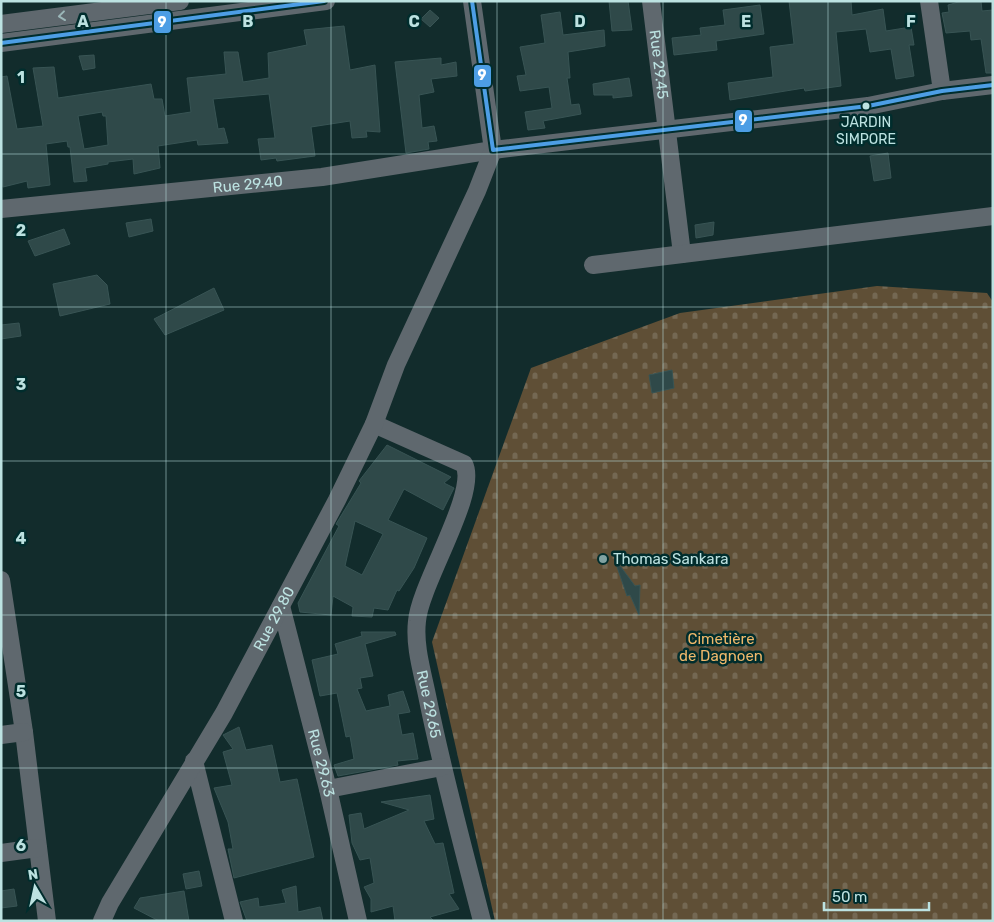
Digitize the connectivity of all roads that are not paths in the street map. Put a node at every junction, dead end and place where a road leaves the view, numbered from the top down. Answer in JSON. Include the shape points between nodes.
{"nodes":[{"id":1,"x":180,"y":1,"type":"edge"},
{"id":2,"x":326,"y":1,"type":"edge"},
{"id":3,"x":472,"y":1,"type":"edge"},
{"id":4,"x":652,"y":1,"type":"edge"},
{"id":5,"x":929,"y":1,"type":"edge"},
{"id":6,"x":1,"y":24,"type":"edge"},
{"id":7,"x":1,"y":43,"type":"edge"},
{"id":8,"x":993,"y":85,"type":"edge"},
{"id":9,"x":942,"y":91,"type":"junction"},
{"id":10,"x":667,"y":128,"type":"junction"},
{"id":11,"x":493,"y":150,"type":"junction"},
{"id":12,"x":1,"y":209,"type":"edge"},
{"id":13,"x":993,"y":216,"type":"edge"},
{"id":14,"x":682,"y":254,"type":"junction"},
{"id":15,"x":593,"y":265,"type":"dead end"},
{"id":16,"x":374,"y":424,"type":"junction"},
{"id":17,"x":1,"y":580,"type":"edge"},
{"id":18,"x":281,"y":606,"type":"junction"},
{"id":19,"x":4,"y":626,"type":"edge"},
{"id":20,"x":24,"y":732,"type":"junction"},
{"id":21,"x":1,"y":735,"type":"edge"},
{"id":22,"x":194,"y":761,"type":"junction"},
{"id":23,"x":442,"y":767,"type":"junction"},
{"id":24,"x":328,"y":789,"type":"junction"},
{"id":25,"x":38,"y":848,"type":"junction"},
{"id":26,"x":1,"y":853,"type":"edge"},
{"id":27,"x":110,"y":903,"type":"junction"},
{"id":28,"x":47,"y":921,"type":"edge"},
{"id":29,"x":102,"y":921,"type":"edge"},
{"id":30,"x":115,"y":921,"type":"edge"},
{"id":31,"x":234,"y":921,"type":"edge"},
{"id":32,"x":358,"y":921,"type":"edge"},
{"id":33,"x":482,"y":921,"type":"edge"}],
"edges":[{"from":1,"to":6,"type":"street","one_way":true},
{"from":2,"to":7,"type":"street"},
{"from":3,"to":11,"type":"street"},
{"from":4,"to":10,"type":"street","name":"Rue 29.45"},
{"from":5,"to":9,"type":"street"},
{"from":8,"to":9,"type":"street","name":"Rue 29.40"},
{"from":9,"to":10,"type":"street","name":"Rue 29.40","via":[[868,106]]},
{"from":10,"to":11,"type":"street","name":"Rue 29.40"},
{"from":10,"to":14,"type":"street","name":"Rue 29.45"},
{"from":11,"to":12,"type":"street","name":"Rue 29.40","via":[[322,177]]},
{"from":11,"to":16,"type":"street","name":"Rue 29.80","via":[[478,192],[396,364]]},
{"from":13,"to":14,"type":"street"},
{"from":14,"to":15,"type":"street"},
{"from":16,"to":18,"type":"street","name":"Rue 29.80"},
{"from":16,"to":23,"type":"street","name":"Rue 29.65","via":[[464,464],[467,470],[465,492],[416,622],[417,642]]},
{"from":17,"to":19,"type":"street"},
{"from":18,"to":22,"type":"street","name":"Rue 29.80","via":[[224,713]]},
{"from":18,"to":24,"type":"street","name":"Rue 29.63"},
{"from":19,"to":20,"type":"street"},
{"from":20,"to":21,"type":"street"},
{"from":20,"to":25,"type":"street"},
{"from":22,"to":27,"type":"street","name":"Rue 29.80"},
{"from":22,"to":31,"type":"street"},
{"from":23,"to":24,"type":"street"},
{"from":23,"to":33,"type":"street","name":"Rue 29.65"},
{"from":24,"to":32,"type":"street","name":"Rue 29.63"},
{"from":25,"to":26,"type":"street"},
{"from":25,"to":28,"type":"street"},
{"from":27,"to":29,"type":"street","name":"Rue 29.80"},
{"from":27,"to":30,"type":"street"}]}
